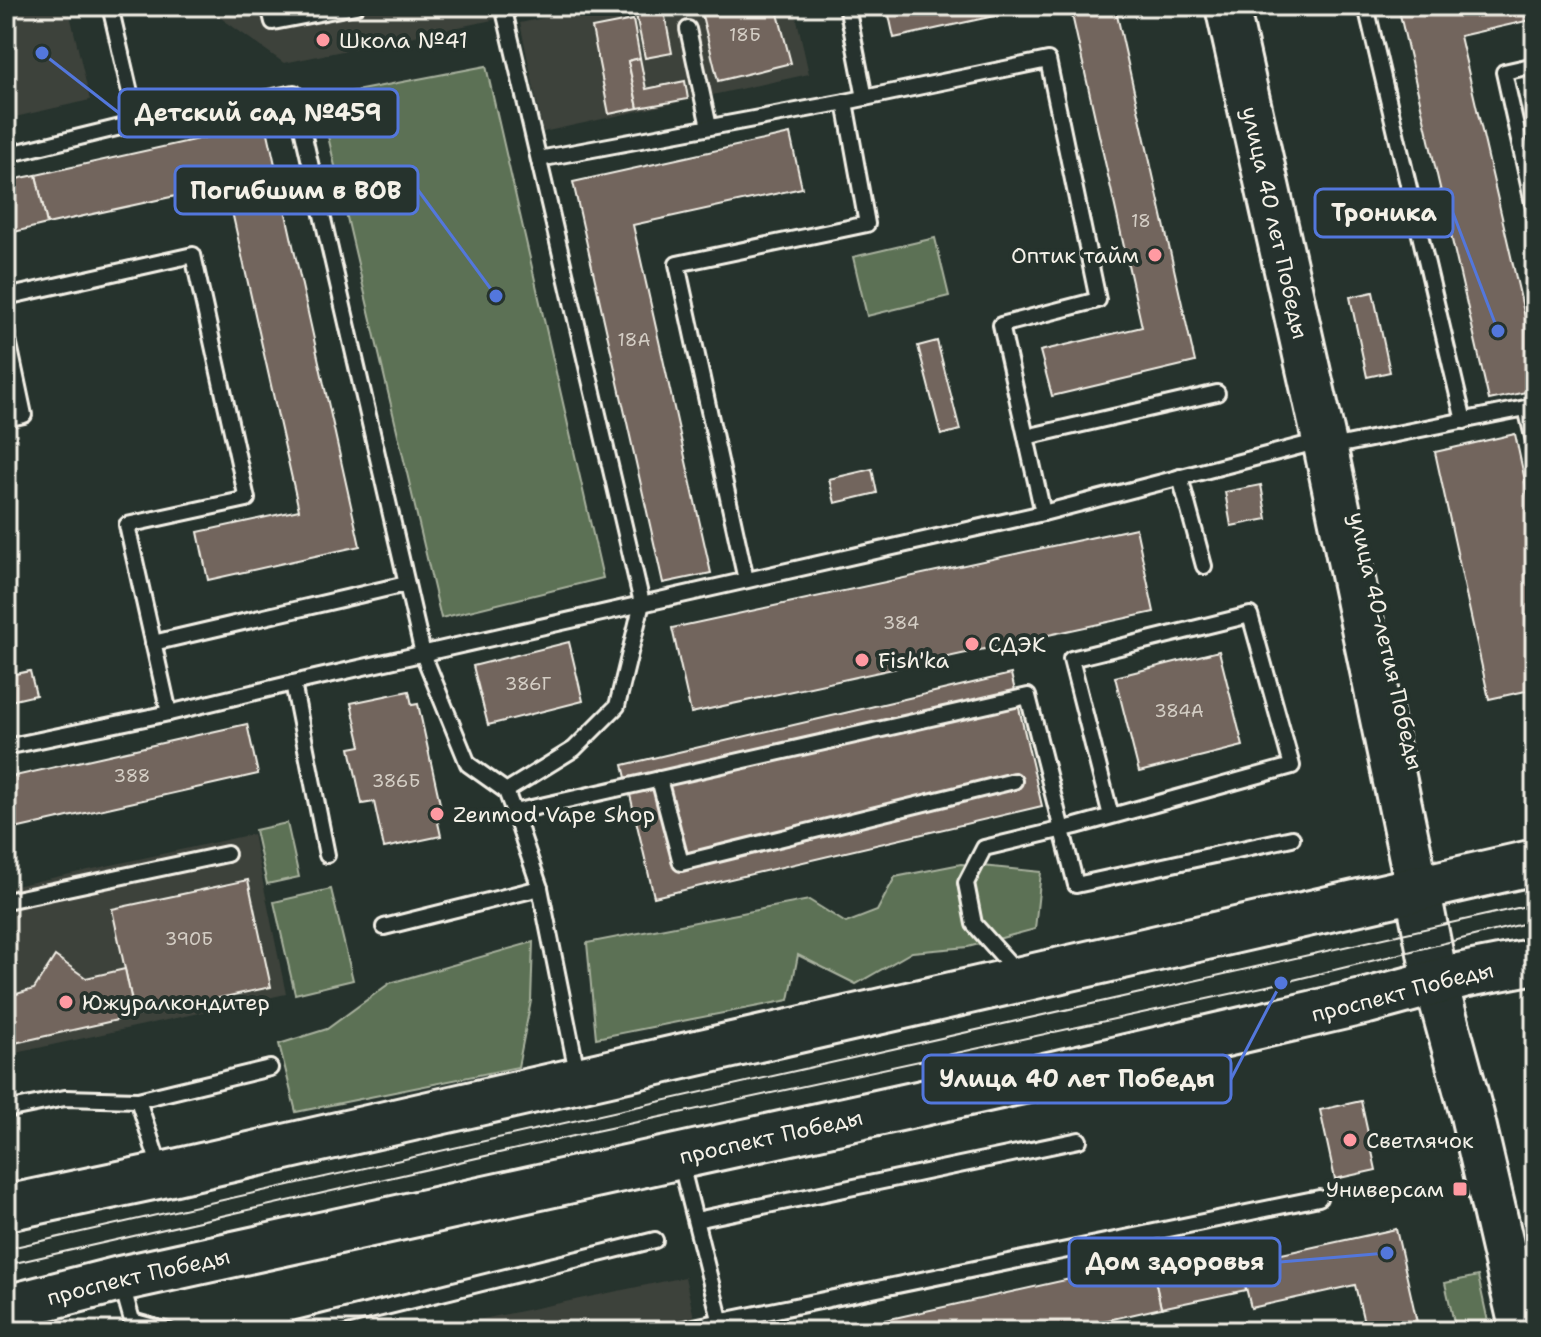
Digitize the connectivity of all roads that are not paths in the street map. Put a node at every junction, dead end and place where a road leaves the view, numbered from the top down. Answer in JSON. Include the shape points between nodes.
{"nodes":[{"id":1,"x":110,"y":6,"type":"edge"},
{"id":2,"x":269,"y":6,"type":"edge"},
{"id":3,"x":356,"y":6,"type":"edge"},
{"id":4,"x":503,"y":6,"type":"edge"},
{"id":5,"x":847,"y":6,"type":"edge"},
{"id":6,"x":1227,"y":6,"type":"edge"},
{"id":7,"x":1245,"y":6,"type":"edge"},
{"id":8,"x":1366,"y":6,"type":"edge"},
{"id":9,"x":688,"y":29,"type":"dead end"},
{"id":10,"x":1535,"y":65,"type":"edge"},
{"id":11,"x":865,"y":98,"type":"junction"},
{"id":12,"x":845,"y":102,"type":"junction"},
{"id":13,"x":137,"y":123,"type":"junction"},
{"id":14,"x":709,"y":127,"type":"junction"},
{"id":15,"x":6,"y":155,"type":"edge"},
{"id":16,"x":539,"y":159,"type":"junction"},
{"id":17,"x":1535,"y":212,"type":"edge"},
{"id":18,"x":6,"y":297,"type":"edge"},
{"id":19,"x":6,"y":330,"type":"edge"},
{"id":20,"x":1217,"y":393,"type":"dead end"},
{"id":21,"x":1530,"y":407,"type":"edge"},
{"id":22,"x":6,"y":419,"type":"edge"},
{"id":23,"x":1464,"y":421,"type":"junction"},
{"id":24,"x":1026,"y":437,"type":"junction"},
{"id":25,"x":1333,"y":443,"type":"junction"},
{"id":26,"x":1535,"y":445,"type":"edge"},
{"id":27,"x":1180,"y":477,"type":"junction"},
{"id":28,"x":1043,"y":513,"type":"junction"},
{"id":29,"x":1204,"y":566,"type":"dead end"},
{"id":30,"x":746,"y":580,"type":"junction"},
{"id":31,"x":406,"y":584,"type":"junction"},
{"id":32,"x":642,"y":603,"type":"junction"},
{"id":33,"x":153,"y":643,"type":"junction"},
{"id":34,"x":423,"y":654,"type":"junction"},
{"id":35,"x":293,"y":683,"type":"junction"},
{"id":36,"x":169,"y":713,"type":"junction"},
{"id":37,"x":6,"y":747,"type":"edge"},
{"id":38,"x":659,"y":779,"type":"junction"},
{"id":39,"x":1014,"y":781,"type":"dead end"},
{"id":40,"x":506,"y":791,"type":"junction"},
{"id":41,"x":514,"y":812,"type":"junction"},
{"id":42,"x":1111,"y":816,"type":"junction"},
{"id":43,"x":1062,"y":829,"type":"junction"},
{"id":44,"x":1292,"y":838,"type":"dead end"},
{"id":45,"x":227,"y":854,"type":"dead end"},
{"id":46,"x":327,"y":855,"type":"dead end"},
{"id":47,"x":1535,"y":862,"type":"edge"},
{"id":48,"x":1429,"y":884,"type":"junction"},
{"id":49,"x":540,"y":888,"type":"junction"},
{"id":50,"x":6,"y":901,"type":"edge"},
{"id":51,"x":384,"y":927,"type":"dead end"},
{"id":52,"x":1535,"y":961,"type":"edge"},
{"id":53,"x":1022,"y":978,"type":"junction"},
{"id":54,"x":1450,"y":979,"type":"junction"},
{"id":55,"x":270,"y":1068,"type":"dead end"},
{"id":56,"x":578,"y":1079,"type":"junction"},
{"id":57,"x":138,"y":1100,"type":"junction"},
{"id":58,"x":6,"y":1110,"type":"edge"},
{"id":59,"x":1079,"y":1140,"type":"dead end"},
{"id":60,"x":679,"y":1156,"type":"junction"},
{"id":61,"x":162,"y":1175,"type":"junction"},
{"id":62,"x":1319,"y":1198,"type":"dead end"},
{"id":63,"x":6,"y":1208,"type":"edge"},
{"id":64,"x":696,"y":1220,"type":"junction"},
{"id":65,"x":655,"y":1240,"type":"dead end"},
{"id":66,"x":1535,"y":1275,"type":"edge"},
{"id":67,"x":120,"y":1279,"type":"junction"},
{"id":68,"x":6,"y":1308,"type":"edge"},
{"id":69,"x":133,"y":1326,"type":"edge"},
{"id":70,"x":722,"y":1326,"type":"edge"},
{"id":71,"x":168,"y":1331,"type":"edge"},
{"id":72,"x":289,"y":1331,"type":"edge"},
{"id":73,"x":674,"y":1331,"type":"edge"},
{"id":74,"x":1522,"y":1331,"type":"edge"}],
"edges":[{"from":1,"to":13,"type":"lane"},
{"from":2,"to":3,"type":"lane","via":[[273,22]]},
{"from":4,"to":16,"type":"lane"},
{"from":5,"to":11,"type":"lane"},
{"from":6,"to":25,"type":"street","name":"улица 40 лет Победы"},
{"from":7,"to":25,"type":"street","name":"улица 40-летия Победы"},
{"from":8,"to":23,"type":"lane"},
{"from":9,"to":14,"type":"lane"},
{"from":10,"to":17,"type":"lane","via":[[1504,72]]},
{"from":11,"to":12,"type":"lane"},
{"from":11,"to":24,"type":"lane","via":[[1048,60],[1098,300],[1001,325]]},
{"from":12,"to":14,"type":"lane"},
{"from":12,"to":30,"type":"lane","via":[[867,224],[677,264]]},
{"from":13,"to":15,"type":"lane"},
{"from":13,"to":31,"type":"lane","via":[[294,93]]},
{"from":14,"to":16,"type":"lane"},
{"from":16,"to":32,"type":"lane"},
{"from":18,"to":33,"type":"lane","via":[[193,255],[247,499],[127,525]]},
{"from":19,"to":22,"type":"lane","via":[[24,415]]},
{"from":20,"to":24,"type":"lane"},
{"from":21,"to":23,"type":"lane"},
{"from":21,"to":26,"type":"lane"},
{"from":23,"to":25,"type":"lane"},
{"from":24,"to":28,"type":"lane"},
{"from":25,"to":27,"type":"lane"},
{"from":25,"to":48,"type":"street","name":"улица 40-летия Победы"},
{"from":27,"to":28,"type":"lane"},
{"from":27,"to":29,"type":"lane"},
{"from":28,"to":30,"type":"lane"},
{"from":30,"to":32,"type":"lane"},
{"from":31,"to":33,"type":"lane"},
{"from":31,"to":34,"type":"lane"},
{"from":32,"to":34,"type":"lane"},
{"from":32,"to":40,"type":"lane","via":[[617,706],[574,749]]},
{"from":33,"to":36,"type":"lane"},
{"from":34,"to":35,"type":"lane"},
{"from":34,"to":40,"type":"lane","via":[[468,764]]},
{"from":35,"to":36,"type":"lane"},
{"from":35,"to":46,"type":"lane"},
{"from":36,"to":37,"type":"lane"},
{"from":38,"to":39,"type":"lane","via":[[681,863]]},
{"from":38,"to":41,"type":"lane"},
{"from":38,"to":43,"type":"lane","via":[[1028,696]]},
{"from":40,"to":41,"type":"lane"},
{"from":41,"to":49,"type":"lane"},
{"from":42,"to":42,"type":"lane","via":[[1071,659],[1250,615],[1292,766]]},
{"from":42,"to":43,"type":"lane"},
{"from":43,"to":44,"type":"lane","via":[[1076,885]]},
{"from":43,"to":53,"type":"lane","via":[[984,848],[966,883],[974,924]]},
{"from":45,"to":50,"type":"lane"},
{"from":47,"to":48,"type":"main road"},
{"from":48,"to":53,"type":"main road"},
{"from":48,"to":54,"type":"main road","name":"улица 40-летия Победы"},
{"from":49,"to":51,"type":"lane"},
{"from":49,"to":56,"type":"lane"},
{"from":52,"to":54,"type":"main road","name":"проспект Победы"},
{"from":53,"to":56,"type":"main road"},
{"from":54,"to":60,"type":"main road","name":"проспект Победы"},
{"from":54,"to":66,"type":"street","name":"улица 40-летия Победы","via":[[1498,1107]]},
{"from":54,"to":74,"type":"street","name":"улица 40-летия Победы","via":[[1472,1115]]},
{"from":55,"to":57,"type":"lane"},
{"from":56,"to":61,"type":"main road"},
{"from":57,"to":58,"type":"lane","via":[[65,1098]]},
{"from":57,"to":61,"type":"lane"},
{"from":59,"to":64,"type":"lane"},
{"from":60,"to":64,"type":"lane"},
{"from":60,"to":67,"type":"main road","name":"проспект Победы"},
{"from":61,"to":63,"type":"main road"},
{"from":62,"to":70,"type":"lane"},
{"from":64,"to":70,"type":"lane"},
{"from":65,"to":72,"type":"lane"},
{"from":67,"to":68,"type":"main road","name":"проспект Победы"},
{"from":67,"to":69,"type":"lane"},
{"from":69,"to":71,"type":"lane"},
{"from":70,"to":73,"type":"lane"}]}
